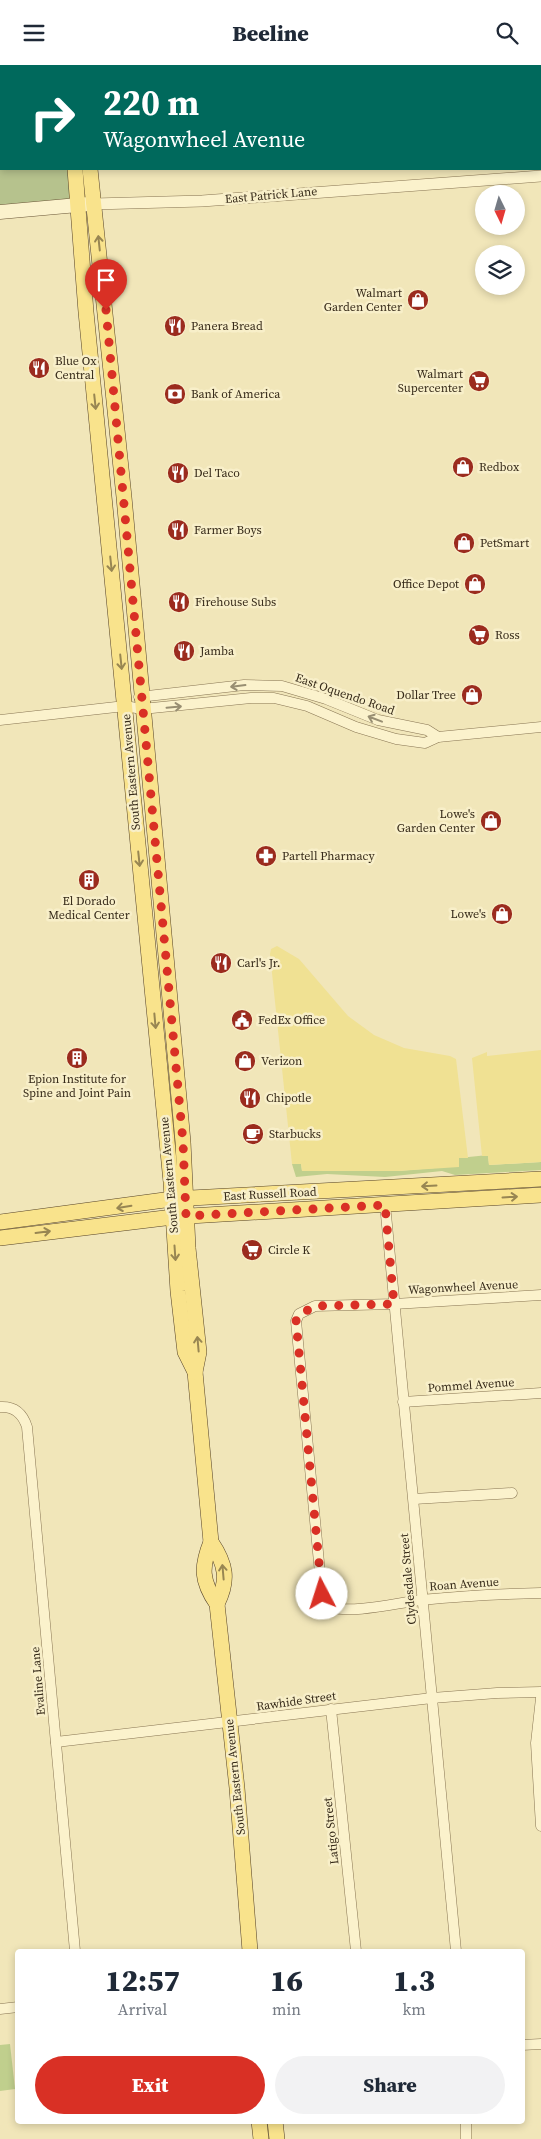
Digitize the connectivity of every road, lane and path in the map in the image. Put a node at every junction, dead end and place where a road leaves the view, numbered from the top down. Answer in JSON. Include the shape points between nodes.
{"nodes":[{"id":1,"x":75,"y":170,"type":"edge"},
{"id":2,"x":90,"y":170,"type":"edge"},
{"id":3,"x":541,"y":176,"type":"edge"},
{"id":4,"x":94,"y":204,"type":"junction"},
{"id":5,"x":77,"y":206,"type":"junction"},
{"id":6,"x":0,"y":211,"type":"edge"},
{"id":7,"x":141,"y":703,"type":"junction"},
{"id":8,"x":125,"y":706,"type":"junction"},
{"id":9,"x":0,"y":720,"type":"edge"},
{"id":10,"x":541,"y":727,"type":"edge"},
{"id":11,"x":438,"y":737,"type":"junction"},
{"id":12,"x":164,"y":940,"type":"junction"},
{"id":13,"x":148,"y":946,"type":"junction"},
{"id":14,"x":541,"y":1179,"type":"edge"},
{"id":15,"x":478,"y":1183,"type":"junction"},
{"id":16,"x":541,"y":1195,"type":"edge"},
{"id":17,"x":179,"y":1199,"type":"junction"},
{"id":18,"x":479,"y":1199,"type":"junction"},
{"id":19,"x":385,"y":1205,"type":"junction"},
{"id":20,"x":180,"y":1216,"type":"junction"},
{"id":21,"x":0,"y":1222,"type":"edge"},
{"id":22,"x":0,"y":1238,"type":"edge"},
{"id":23,"x":541,"y":1295,"type":"edge"},
{"id":24,"x":394,"y":1304,"type":"junction"},
{"id":25,"x":541,"y":1393,"type":"edge"},
{"id":26,"x":403,"y":1402,"type":"junction"},
{"id":27,"x":0,"y":1407,"type":"edge"},
{"id":28,"x":512,"y":1493,"type":"dead end"},
{"id":29,"x":414,"y":1499,"type":"junction"},
{"id":30,"x":541,"y":1593,"type":"edge"},
{"id":31,"x":423,"y":1600,"type":"junction"},
{"id":32,"x":329,"y":1607,"type":"joint"},
{"id":33,"x":541,"y":1692,"type":"edge"},
{"id":34,"x":432,"y":1698,"type":"junction"},
{"id":35,"x":541,"y":1698,"type":"edge"},
{"id":36,"x":331,"y":1709,"type":"junction"},
{"id":37,"x":229,"y":1723,"type":"junction"},
{"id":38,"x":56,"y":1742,"type":"junction"},
{"id":39,"x":539,"y":1796,"type":"edge"},
{"id":40,"x":541,"y":1826,"type":"edge"},
{"id":41,"x":75,"y":1949,"type":"edge"},
{"id":42,"x":250,"y":1949,"type":"edge"},
{"id":43,"x":356,"y":1949,"type":"edge"},
{"id":44,"x":456,"y":1949,"type":"edge"},
{"id":45,"x":15,"y":2007,"type":"edge"},
{"id":46,"x":0,"y":2009,"type":"edge"},
{"id":47,"x":541,"y":2044,"type":"edge"},
{"id":48,"x":525,"y":2045,"type":"edge"},
{"id":49,"x":259,"y":2124,"type":"edge"},
{"id":50,"x":275,"y":2124,"type":"edge"},
{"id":51,"x":466,"y":2124,"type":"edge"},
{"id":52,"x":261,"y":2139,"type":"edge"},
{"id":53,"x":277,"y":2139,"type":"edge"},
{"id":54,"x":466,"y":2139,"type":"edge"}],
"edges":[{"from":1,"to":5,"type":"main road","name":"South Eastern Avenue"},
{"from":2,"to":4,"type":"main road","name":"South Eastern Avenue"},
{"from":3,"to":4,"type":"street","name":"East Patrick Lane","via":[[202,201]]},
{"from":4,"to":5,"type":"main road","name":"East Patrick Lane"},
{"from":7,"to":4,"type":"main road","name":"South Eastern Avenue","one_way":true},
{"from":5,"to":6,"type":"main road","name":"East Patrick Lane"},
{"from":5,"to":8,"type":"main road","name":"South Eastern Avenue","one_way":true},
{"from":7,"to":8,"type":"street","name":"East Oquendo Road"},
{"from":7,"to":11,"type":"street","name":"East Oquendo Road","one_way":true,"via":[[274,698],[307,706],[356,727],[396,739],[425,743]]},
{"from":11,"to":7,"type":"street","name":"East Oquendo Road","one_way":true,"via":[[427,730],[378,720],[282,686],[244,685]]},
{"from":7,"to":12,"type":"main road","name":"South Eastern Avenue"},
{"from":8,"to":9,"type":"street","name":"East Oquendo Road"},
{"from":8,"to":13,"type":"main road","name":"South Eastern Avenue","one_way":true},
{"from":10,"to":11,"type":"street","name":"East Oquendo Road"},
{"from":12,"to":13,"type":"main road"},
{"from":12,"to":17,"type":"main road","name":"South Eastern Avenue"},
{"from":13,"to":17,"type":"main road","name":"South Eastern Avenue","one_way":true},
{"from":14,"to":15,"type":"main road","name":"East Russell Road"},
{"from":15,"to":17,"type":"main road","name":"East Russell Road","one_way":true},
{"from":15,"to":18,"type":"main road"},
{"from":18,"to":16,"type":"main road","name":"East Russell Road","one_way":true},
{"from":17,"to":20,"type":"main road","name":"South Eastern Avenue"},
{"from":17,"to":21,"type":"main road","name":"East Russell Road","one_way":true},
{"from":18,"to":19,"type":"main road","name":"East Russell Road"},
{"from":19,"to":20,"type":"main road","name":"East Russell Road"},
{"from":19,"to":24,"type":"street","name":"Clydesdale Street"},
{"from":22,"to":20,"type":"main road","name":"East Russell Road","one_way":true},
{"from":20,"to":37,"type":"main road","name":"South Eastern Avenue","via":[[185,1353],[194,1372],[211,1542],[222,1559],[225,1588],[216,1604]]},
{"from":23,"to":24,"type":"street","name":"Wagonwheel Avenue"},
{"from":24,"to":26,"type":"street","name":"Clydesdale Street"},
{"from":24,"to":32,"type":"street","name":"Wagonwheel Avenue","via":[[315,1306],[299,1315],[296,1321],[322,1594]]},
{"from":25,"to":26,"type":"street","name":"Pommel Avenue"},
{"from":26,"to":29,"type":"street","name":"Clydesdale Street"},
{"from":27,"to":38,"type":"street","name":"Evaline Lane","via":[[18,1411],[27,1427]]},
{"from":28,"to":29,"type":"street"},
{"from":29,"to":31,"type":"street","name":"Clydesdale Street"},
{"from":30,"to":31,"type":"street","name":"Roan Avenue"},
{"from":31,"to":32,"type":"street","name":"Roan Avenue","via":[[344,1609]]},
{"from":31,"to":34,"type":"street","name":"Clydesdale Street"},
{"from":33,"to":34,"type":"street","name":"Rawhide Street"},
{"from":34,"to":36,"type":"street","name":"Rawhide Street"},
{"from":34,"to":44,"type":"street","name":"Clydesdale Street"},
{"from":35,"to":39,"type":"street","via":[[536,1743]]},
{"from":36,"to":37,"type":"street","name":"Rawhide Street"},
{"from":36,"to":43,"type":"street","name":"Latigo Street"},
{"from":37,"to":38,"type":"street","name":"Rawhide Street"},
{"from":37,"to":42,"type":"main road","name":"South Eastern Avenue"},
{"from":38,"to":41,"type":"street","name":"Evaline Lane"},
{"from":39,"to":40,"type":"street"},
{"from":45,"to":46,"type":"street"},
{"from":47,"to":48,"type":"street"},
{"from":49,"to":52,"type":"main road"},
{"from":50,"to":53,"type":"main road"},
{"from":51,"to":54,"type":"street"}]}
